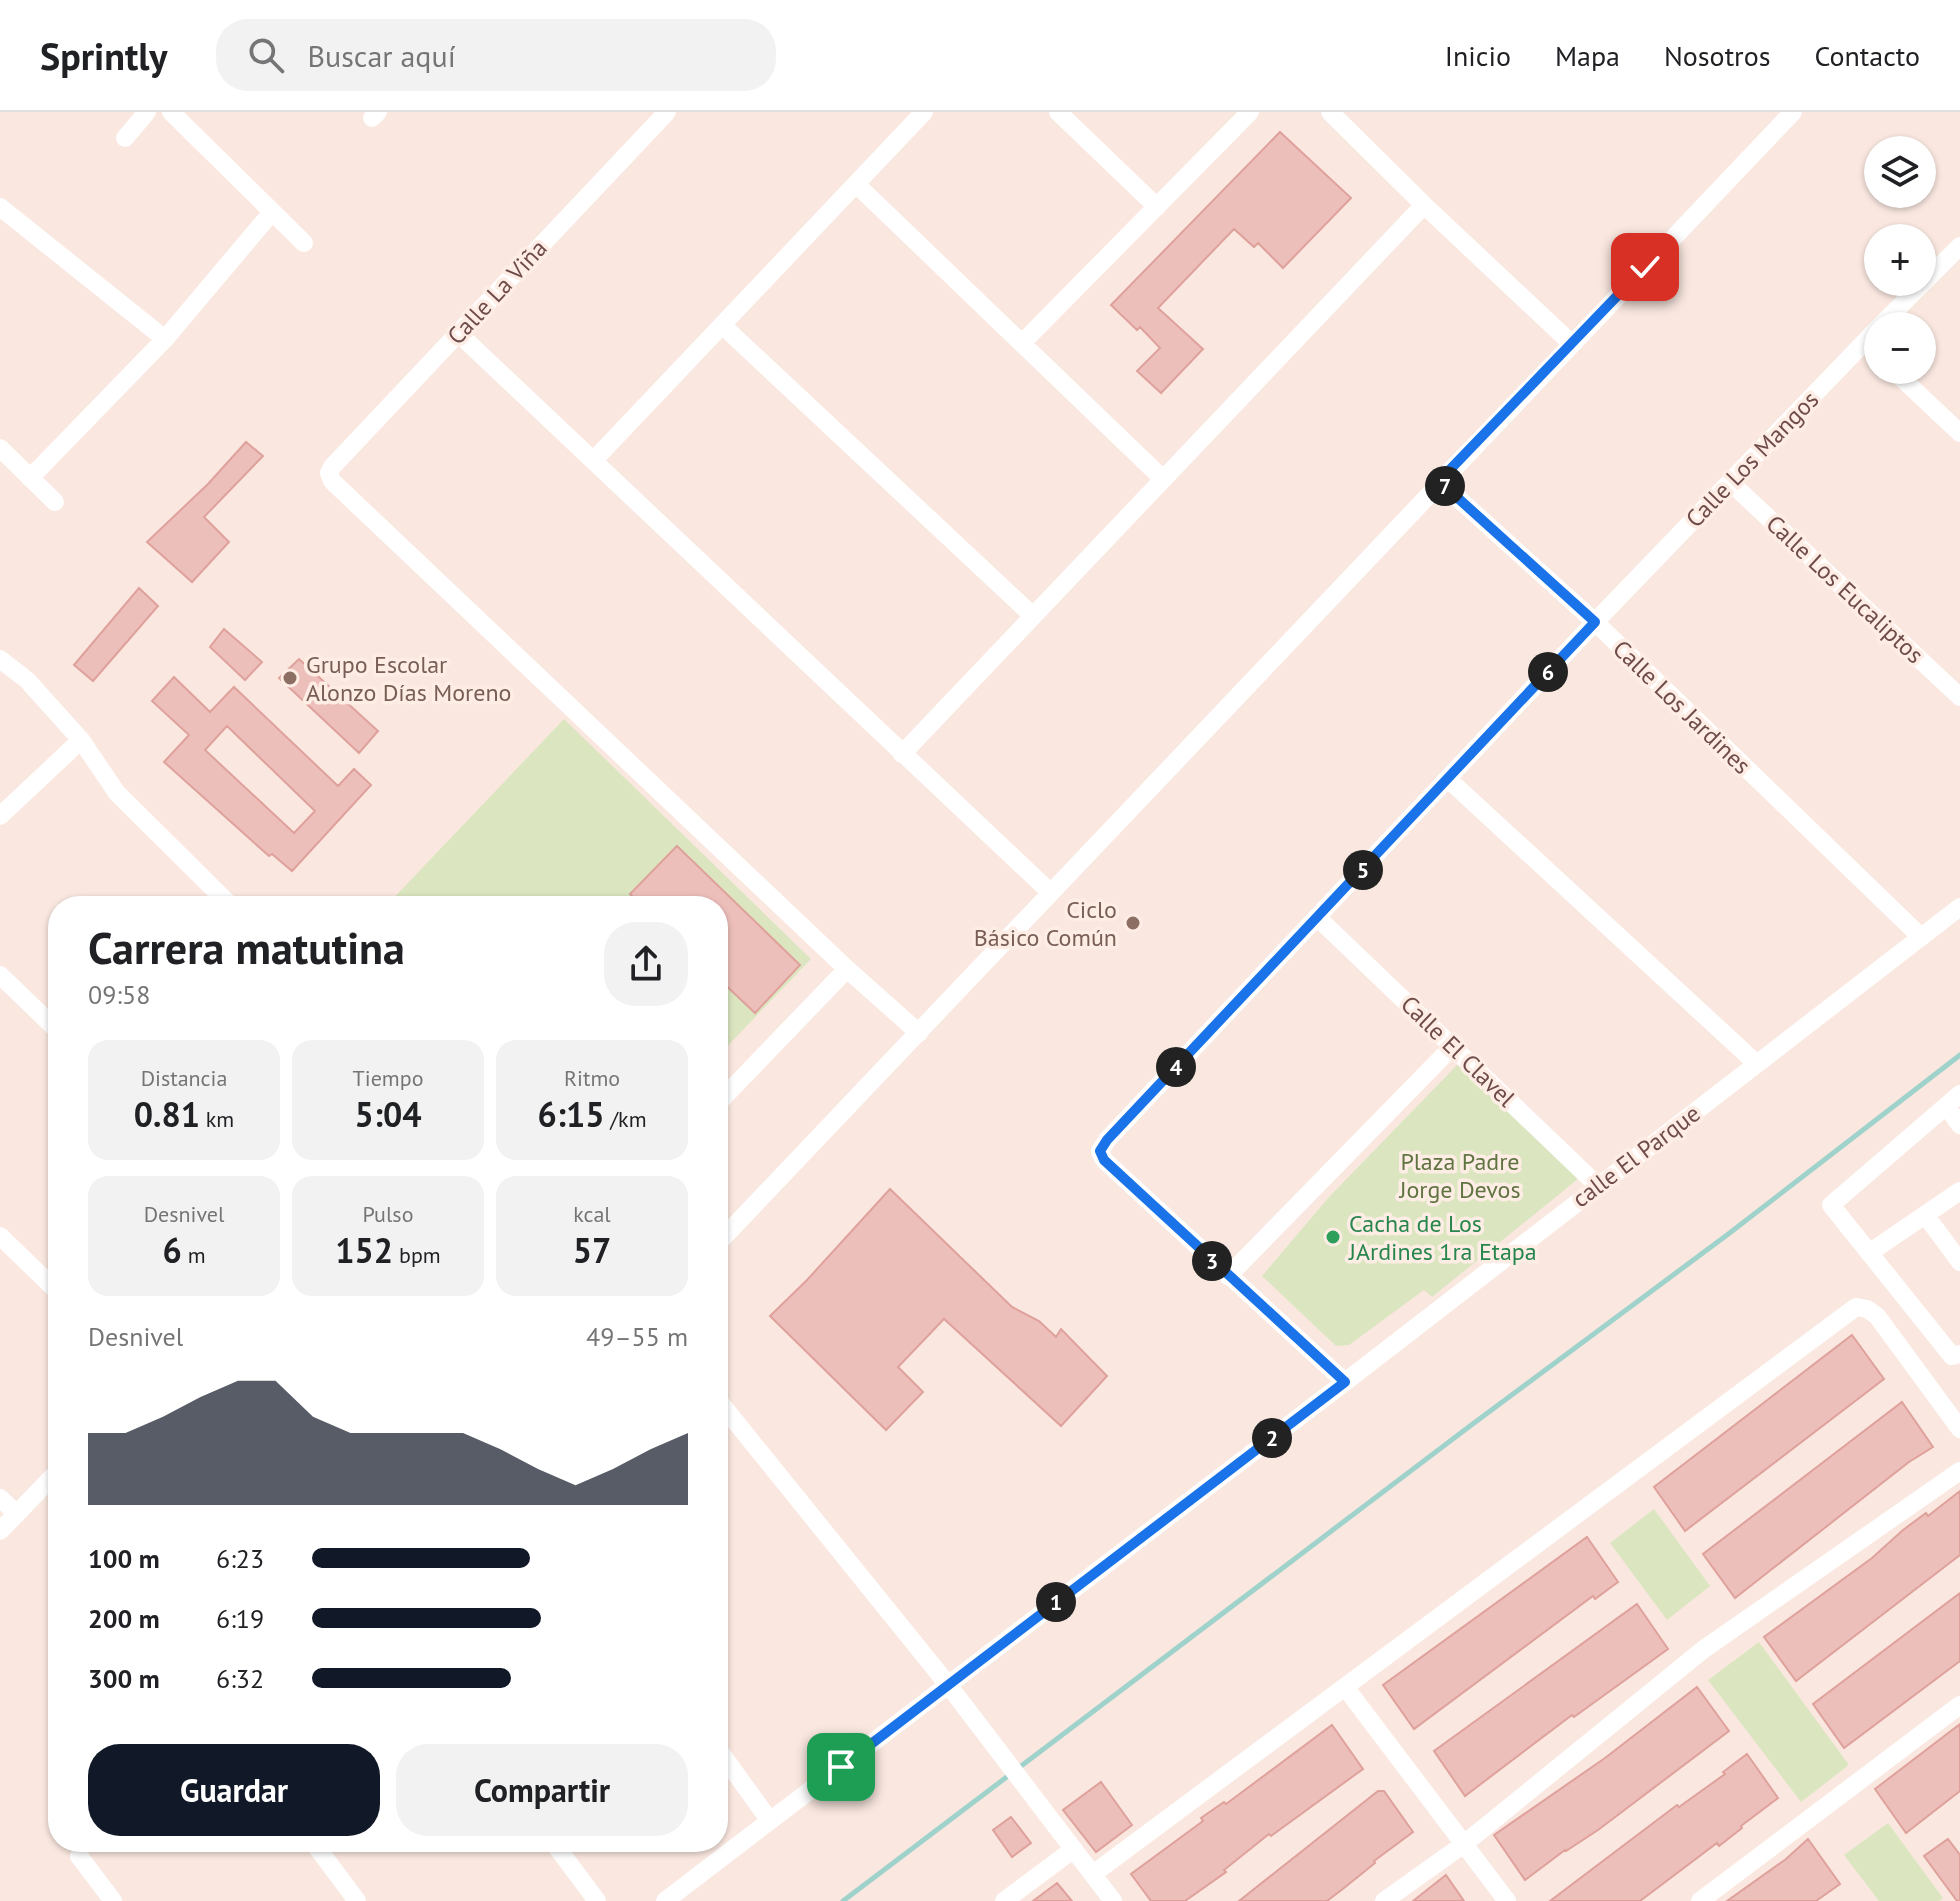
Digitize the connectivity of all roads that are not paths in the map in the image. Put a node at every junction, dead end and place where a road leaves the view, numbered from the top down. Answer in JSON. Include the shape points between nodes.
{"nodes":[{"id":1,"x":147,"y":112,"type":"edge"},
{"id":2,"x":171,"y":112,"type":"edge"},
{"id":3,"x":667,"y":112,"type":"edge"},
{"id":4,"x":924,"y":112,"type":"edge"},
{"id":5,"x":1058,"y":112,"type":"edge"},
{"id":6,"x":1250,"y":112,"type":"edge"},
{"id":7,"x":1330,"y":112,"type":"edge"},
{"id":8,"x":1793,"y":112,"type":"edge"},
{"id":9,"x":125,"y":138,"type":"dead end"},
{"id":10,"x":856,"y":184,"type":"junction"},
{"id":11,"x":1424,"y":205,"type":"junction"},
{"id":12,"x":0,"y":207,"type":"edge"},
{"id":13,"x":1157,"y":207,"type":"junction"},
{"id":14,"x":272,"y":212,"type":"junction"},
{"id":15,"x":304,"y":243,"type":"dead end"},
{"id":16,"x":1960,"y":246,"type":"edge"},
{"id":17,"x":1894,"y":312,"type":"edge"},
{"id":18,"x":722,"y":325,"type":"junction"},
{"id":19,"x":458,"y":333,"type":"junction"},
{"id":20,"x":165,"y":339,"type":"junction"},
{"id":21,"x":1023,"y":342,"type":"junction"},
{"id":22,"x":1863,"y":343,"type":"edge"},
{"id":23,"x":1572,"y":344,"type":"junction"},
{"id":24,"x":1908,"y":384,"type":"edge"},
{"id":25,"x":1960,"y":433,"type":"edge"},
{"id":26,"x":0,"y":448,"type":"edge"},
{"id":27,"x":594,"y":460,"type":"junction"},
{"id":28,"x":30,"y":478,"type":"junction"},
{"id":29,"x":1163,"y":479,"type":"junction"},
{"id":30,"x":1439,"y":481,"type":"junction"},
{"id":31,"x":1730,"y":482,"type":"junction"},
{"id":32,"x":55,"y":502,"type":"dead end"},
{"id":33,"x":1033,"y":616,"type":"junction"},
{"id":34,"x":1589,"y":628,"type":"junction"},
{"id":35,"x":0,"y":659,"type":"edge"},
{"id":36,"x":1960,"y":697,"type":"edge"},
{"id":37,"x":81,"y":740,"type":"junction"},
{"id":38,"x":902,"y":754,"type":"junction"},
{"id":39,"x":1448,"y":779,"type":"junction"},
{"id":40,"x":0,"y":816,"type":"edge"},
{"id":41,"x":1050,"y":892,"type":"junction"},
{"id":42,"x":221,"y":896,"type":"edge"},
{"id":43,"x":1960,"y":907,"type":"edge"},
{"id":44,"x":1318,"y":918,"type":"junction"},
{"id":45,"x":1921,"y":937,"type":"junction"},
{"id":46,"x":847,"y":969,"type":"junction"},
{"id":47,"x":0,"y":975,"type":"edge"},
{"id":48,"x":48,"y":1021,"type":"edge"},
{"id":49,"x":919,"y":1033,"type":"junction"},
{"id":50,"x":1453,"y":1046,"type":"junction"},
{"id":51,"x":1757,"y":1064,"type":"junction"},
{"id":52,"x":728,"y":1093,"type":"edge"},
{"id":53,"x":1954,"y":1101,"type":"edge"},
{"id":54,"x":1960,"y":1125,"type":"edge"},
{"id":55,"x":1597,"y":1185,"type":"junction"},
{"id":56,"x":1960,"y":1191,"type":"edge"},
{"id":57,"x":1926,"y":1216,"type":"junction"},
{"id":58,"x":728,"y":1233,"type":"edge"},
{"id":59,"x":0,"y":1236,"type":"edge"},
{"id":60,"x":1869,"y":1253,"type":"junction"},
{"id":61,"x":1960,"y":1262,"type":"edge"},
{"id":62,"x":1228,"y":1276,"type":"junction"},
{"id":63,"x":48,"y":1282,"type":"edge"},
{"id":64,"x":1960,"y":1354,"type":"edge"},
{"id":65,"x":1345,"y":1382,"type":"junction"},
{"id":66,"x":728,"y":1412,"type":"edge"},
{"id":67,"x":1960,"y":1429,"type":"edge"},
{"id":68,"x":1960,"y":1471,"type":"edge"},
{"id":69,"x":48,"y":1481,"type":"edge"},
{"id":70,"x":0,"y":1498,"type":"edge"},
{"id":71,"x":17,"y":1514,"type":"junction"},
{"id":72,"x":0,"y":1531,"type":"edge"},
{"id":73,"x":949,"y":1686,"type":"junction"},
{"id":74,"x":1345,"y":1687,"type":"junction"},
{"id":75,"x":1960,"y":1705,"type":"edge"},
{"id":76,"x":728,"y":1763,"type":"edge"},
{"id":77,"x":770,"y":1821,"type":"junction"},
{"id":78,"x":1464,"y":1844,"type":"junction"},
{"id":79,"x":1074,"y":1849,"type":"junction"},
{"id":80,"x":320,"y":1852,"type":"edge"},
{"id":81,"x":560,"y":1852,"type":"edge"},
{"id":82,"x":79,"y":1856,"type":"dead end"},
{"id":83,"x":1093,"y":1874,"type":"junction"},
{"id":84,"x":113,"y":1901,"type":"edge"},
{"id":85,"x":357,"y":1901,"type":"edge"},
{"id":86,"x":597,"y":1901,"type":"edge"},
{"id":87,"x":665,"y":1901,"type":"edge"},
{"id":88,"x":1004,"y":1901,"type":"edge"},
{"id":89,"x":1113,"y":1901,"type":"edge"},
{"id":90,"x":1384,"y":1901,"type":"edge"},
{"id":91,"x":1507,"y":1901,"type":"edge"},
{"id":92,"x":1700,"y":1901,"type":"edge"}],
"edges":[{"from":1,"to":9,"type":"street"},
{"from":2,"to":14,"type":"street"},
{"from":3,"to":19,"type":"street","name":"Calle La Viña"},
{"from":4,"to":10,"type":"street"},
{"from":5,"to":13,"type":"street"},
{"from":6,"to":13,"type":"street"},
{"from":7,"to":11,"type":"street"},
{"from":8,"to":23,"type":"street"},
{"from":10,"to":18,"type":"street"},
{"from":10,"to":21,"type":"street"},
{"from":11,"to":23,"type":"street"},
{"from":11,"to":29,"type":"street"},
{"from":12,"to":20,"type":"street"},
{"from":13,"to":21,"type":"street"},
{"from":14,"to":15,"type":"street"},
{"from":14,"to":20,"type":"street"},
{"from":16,"to":17,"type":"street","name":"Calle Los Mangos"},
{"from":18,"to":27,"type":"street"},
{"from":18,"to":33,"type":"street"},
{"from":19,"to":27,"type":"street"},
{"from":19,"to":46,"type":"street","name":"Calle La Viña","via":[[332,467],[332,481]]},
{"from":20,"to":28,"type":"street"},
{"from":21,"to":29,"type":"street"},
{"from":22,"to":31,"type":"street","name":"Calle Los Mangos"},
{"from":23,"to":30,"type":"street"},
{"from":24,"to":25,"type":"street"},
{"from":26,"to":28,"type":"street"},
{"from":27,"to":38,"type":"street"},
{"from":28,"to":32,"type":"street"},
{"from":29,"to":33,"type":"street"},
{"from":30,"to":34,"type":"street","name":"Calle Los Jardines"},
{"from":30,"to":41,"type":"street"},
{"from":31,"to":34,"type":"street","name":"Calle Los Mangos"},
{"from":31,"to":36,"type":"street","name":"Calle Los Eucaliptos"},
{"from":33,"to":38,"type":"street"},
{"from":34,"to":39,"type":"street"},
{"from":34,"to":45,"type":"street","name":"Calle Los Jardines"},
{"from":35,"to":37,"type":"street","via":[[27,680]]},
{"from":37,"to":40,"type":"street"},
{"from":37,"to":42,"type":"street","via":[[117,793]]},
{"from":38,"to":41,"type":"street"},
{"from":39,"to":44,"type":"street"},
{"from":39,"to":51,"type":"street"},
{"from":41,"to":49,"type":"street"},
{"from":43,"to":45,"type":"street","name":"calle El Parque"},
{"from":44,"to":50,"type":"street","name":"Calle El Clavel"},
{"from":44,"to":62,"type":"street","via":[[1100,1151]]},
{"from":45,"to":51,"type":"street","name":"calle El Parque"},
{"from":46,"to":49,"type":"street"},
{"from":46,"to":52,"type":"street"},
{"from":47,"to":48,"type":"street"},
{"from":49,"to":58,"type":"street"},
{"from":50,"to":55,"type":"street","name":"Calle El Clavel"},
{"from":50,"to":62,"type":"street"},
{"from":51,"to":55,"type":"street","name":"calle El Parque"},
{"from":53,"to":54,"type":"street"},
{"from":53,"to":60,"type":"street","via":[[1832,1201],[1832,1209]]},
{"from":55,"to":65,"type":"street","name":"calle El Parque"},
{"from":56,"to":57,"type":"street"},
{"from":57,"to":60,"type":"street"},
{"from":57,"to":61,"type":"street"},
{"from":59,"to":63,"type":"street"},
{"from":60,"to":64,"type":"street","via":[[1952,1356]]},
{"from":62,"to":65,"type":"street"},
{"from":65,"to":73,"type":"street","name":"calle El Parque"},
{"from":66,"to":73,"type":"street"},
{"from":67,"to":74,"type":"street","via":[[1877,1316],[1856,1307]]},
{"from":68,"to":78,"type":"street","via":[[1704,1649]]},
{"from":69,"to":71,"type":"street"},
{"from":70,"to":71,"type":"street"},
{"from":71,"to":72,"type":"street"},
{"from":73,"to":77,"type":"street","name":"calle El Parque"},
{"from":73,"to":79,"type":"street"},
{"from":74,"to":78,"type":"street"},
{"from":74,"to":83,"type":"street"},
{"from":75,"to":92,"type":"street"},
{"from":76,"to":77,"type":"street"},
{"from":77,"to":87,"type":"street","name":"calle El Parque"},
{"from":78,"to":90,"type":"street"},
{"from":78,"to":91,"type":"street"},
{"from":79,"to":83,"type":"street"},
{"from":79,"to":88,"type":"street"},
{"from":80,"to":85,"type":"street"},
{"from":81,"to":86,"type":"street"},
{"from":82,"to":84,"type":"street"},
{"from":83,"to":89,"type":"street"}]}
